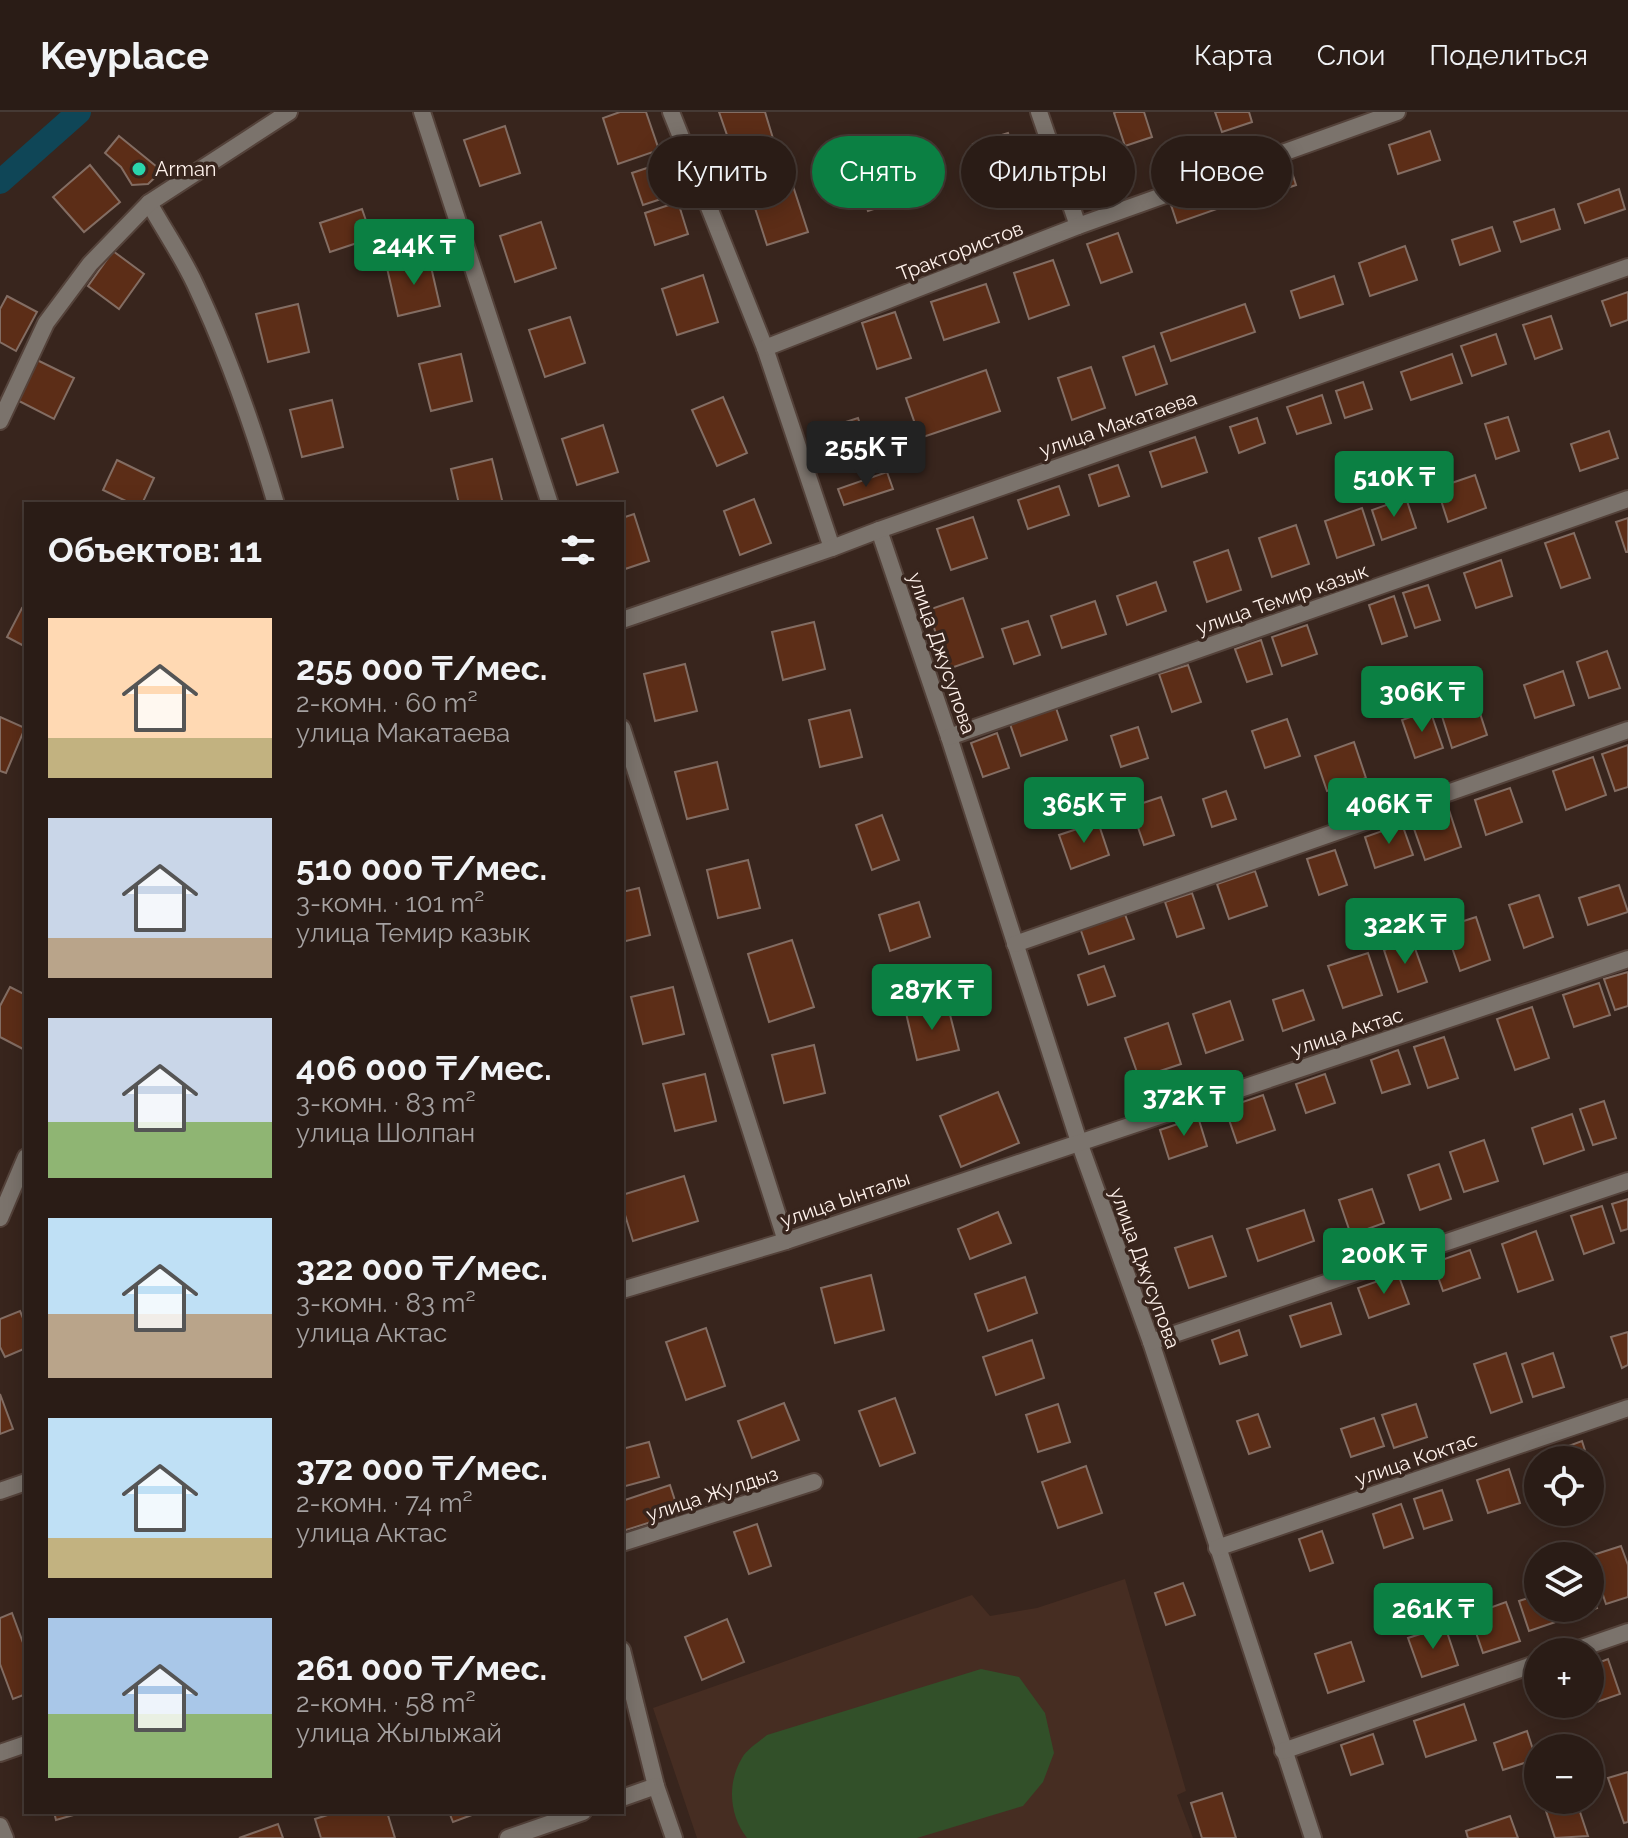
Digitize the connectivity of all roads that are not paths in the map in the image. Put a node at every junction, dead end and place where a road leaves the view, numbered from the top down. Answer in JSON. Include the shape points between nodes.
{"nodes":[{"id":1,"x":289,"y":112,"type":"edge"},
{"id":2,"x":422,"y":112,"type":"edge"},
{"id":3,"x":671,"y":112,"type":"edge"},
{"id":4,"x":1039,"y":112,"type":"edge"},
{"id":5,"x":1397,"y":112,"type":"edge"},
{"id":6,"x":149,"y":203,"type":"junction"},
{"id":7,"x":1078,"y":226,"type":"junction"},
{"id":8,"x":1628,"y":267,"type":"edge"},
{"id":9,"x":765,"y":348,"type":"junction"},
{"id":10,"x":0,"y":421,"type":"edge"},
{"id":11,"x":1628,"y":499,"type":"edge"},
{"id":12,"x":275,"y":502,"type":"edge"},
{"id":13,"x":549,"y":502,"type":"edge"},
{"id":14,"x":879,"y":530,"type":"junction"},
{"id":15,"x":832,"y":548,"type":"junction"},
{"id":16,"x":624,"y":619,"type":"edge"},
{"id":17,"x":1628,"y":730,"type":"edge"},
{"id":18,"x":624,"y":734,"type":"edge"},
{"id":19,"x":949,"y":737,"type":"junction"},
{"id":20,"x":1015,"y":944,"type":"junction"},
{"id":21,"x":1628,"y":959,"type":"edge"},
{"id":22,"x":1079,"y":1142,"type":"junction"},
{"id":23,"x":24,"y":1162,"type":"edge"},
{"id":24,"x":1628,"y":1181,"type":"edge"},
{"id":25,"x":0,"y":1218,"type":"edge"},
{"id":26,"x":786,"y":1241,"type":"junction"},
{"id":27,"x":624,"y":1289,"type":"edge"},
{"id":28,"x":1151,"y":1342,"type":"junction"},
{"id":29,"x":1628,"y":1408,"type":"edge"},
{"id":30,"x":814,"y":1482,"type":"dead end"},
{"id":31,"x":24,"y":1483,"type":"edge"},
{"id":32,"x":0,"y":1491,"type":"edge"},
{"id":33,"x":624,"y":1542,"type":"edge"},
{"id":34,"x":1217,"y":1548,"type":"junction"},
{"id":35,"x":1628,"y":1632,"type":"edge"},
{"id":36,"x":1604,"y":1640,"type":"edge"},
{"id":37,"x":624,"y":1658,"type":"edge"},
{"id":38,"x":1524,"y":1668,"type":"edge"},
{"id":39,"x":24,"y":1745,"type":"edge"},
{"id":40,"x":1283,"y":1751,"type":"junction"},
{"id":41,"x":0,"y":1753,"type":"edge"},
{"id":42,"x":656,"y":1786,"type":"junction"},
{"id":43,"x":624,"y":1797,"type":"edge"},
{"id":44,"x":577,"y":1814,"type":"edge"},
{"id":45,"x":0,"y":1826,"type":"edge"},
{"id":46,"x":5,"y":1838,"type":"edge"},
{"id":47,"x":508,"y":1838,"type":"edge"},
{"id":48,"x":674,"y":1838,"type":"edge"},
{"id":49,"x":1313,"y":1838,"type":"edge"}],
"edges":[{"from":1,"to":6,"type":"street"},
{"from":2,"to":13,"type":"street"},
{"from":3,"to":9,"type":"street"},
{"from":4,"to":7,"type":"street"},
{"from":5,"to":7,"type":"street","name":"Трактористов"},
{"from":6,"to":10,"type":"street","via":[[90,264],[46,323]]},
{"from":6,"to":12,"type":"street","via":[[194,282],[223,349]]},
{"from":7,"to":9,"type":"street","name":"Трактористов"},
{"from":8,"to":14,"type":"street","name":"улица Макатаева"},
{"from":9,"to":15,"type":"street"},
{"from":11,"to":19,"type":"street","name":"улица Темир казык"},
{"from":14,"to":15,"type":"street","name":"улица Макатаева"},
{"from":14,"to":19,"type":"street","name":"улица Джусупова"},
{"from":15,"to":16,"type":"street","name":"улица Макатаева"},
{"from":17,"to":20,"type":"street"},
{"from":18,"to":26,"type":"street"},
{"from":19,"to":20,"type":"street","name":"улица Джусупова"},
{"from":20,"to":22,"type":"street","name":"улица Джусупова"},
{"from":21,"to":22,"type":"street","name":"улица Актас"},
{"from":22,"to":26,"type":"street","name":"улица Ынталы"},
{"from":22,"to":28,"type":"street","name":"улица Джусупова"},
{"from":23,"to":25,"type":"street"},
{"from":24,"to":28,"type":"street"},
{"from":26,"to":27,"type":"street","name":"улица Ынталы"},
{"from":28,"to":34,"type":"street","name":"улица Джусупова"},
{"from":29,"to":34,"type":"street","name":"улица Коктас"},
{"from":30,"to":33,"type":"street","name":"улица Жулдыз"},
{"from":31,"to":32,"type":"street"},
{"from":34,"to":40,"type":"street","name":"улица Джусупова"},
{"from":35,"to":36,"type":"street"},
{"from":37,"to":42,"type":"street"},
{"from":38,"to":40,"type":"street"},
{"from":39,"to":41,"type":"street"},
{"from":40,"to":49,"type":"street","name":"улица Джусупова"},
{"from":42,"to":43,"type":"street"},
{"from":42,"to":48,"type":"street"},
{"from":44,"to":47,"type":"street"},
{"from":45,"to":46,"type":"street"}]}
